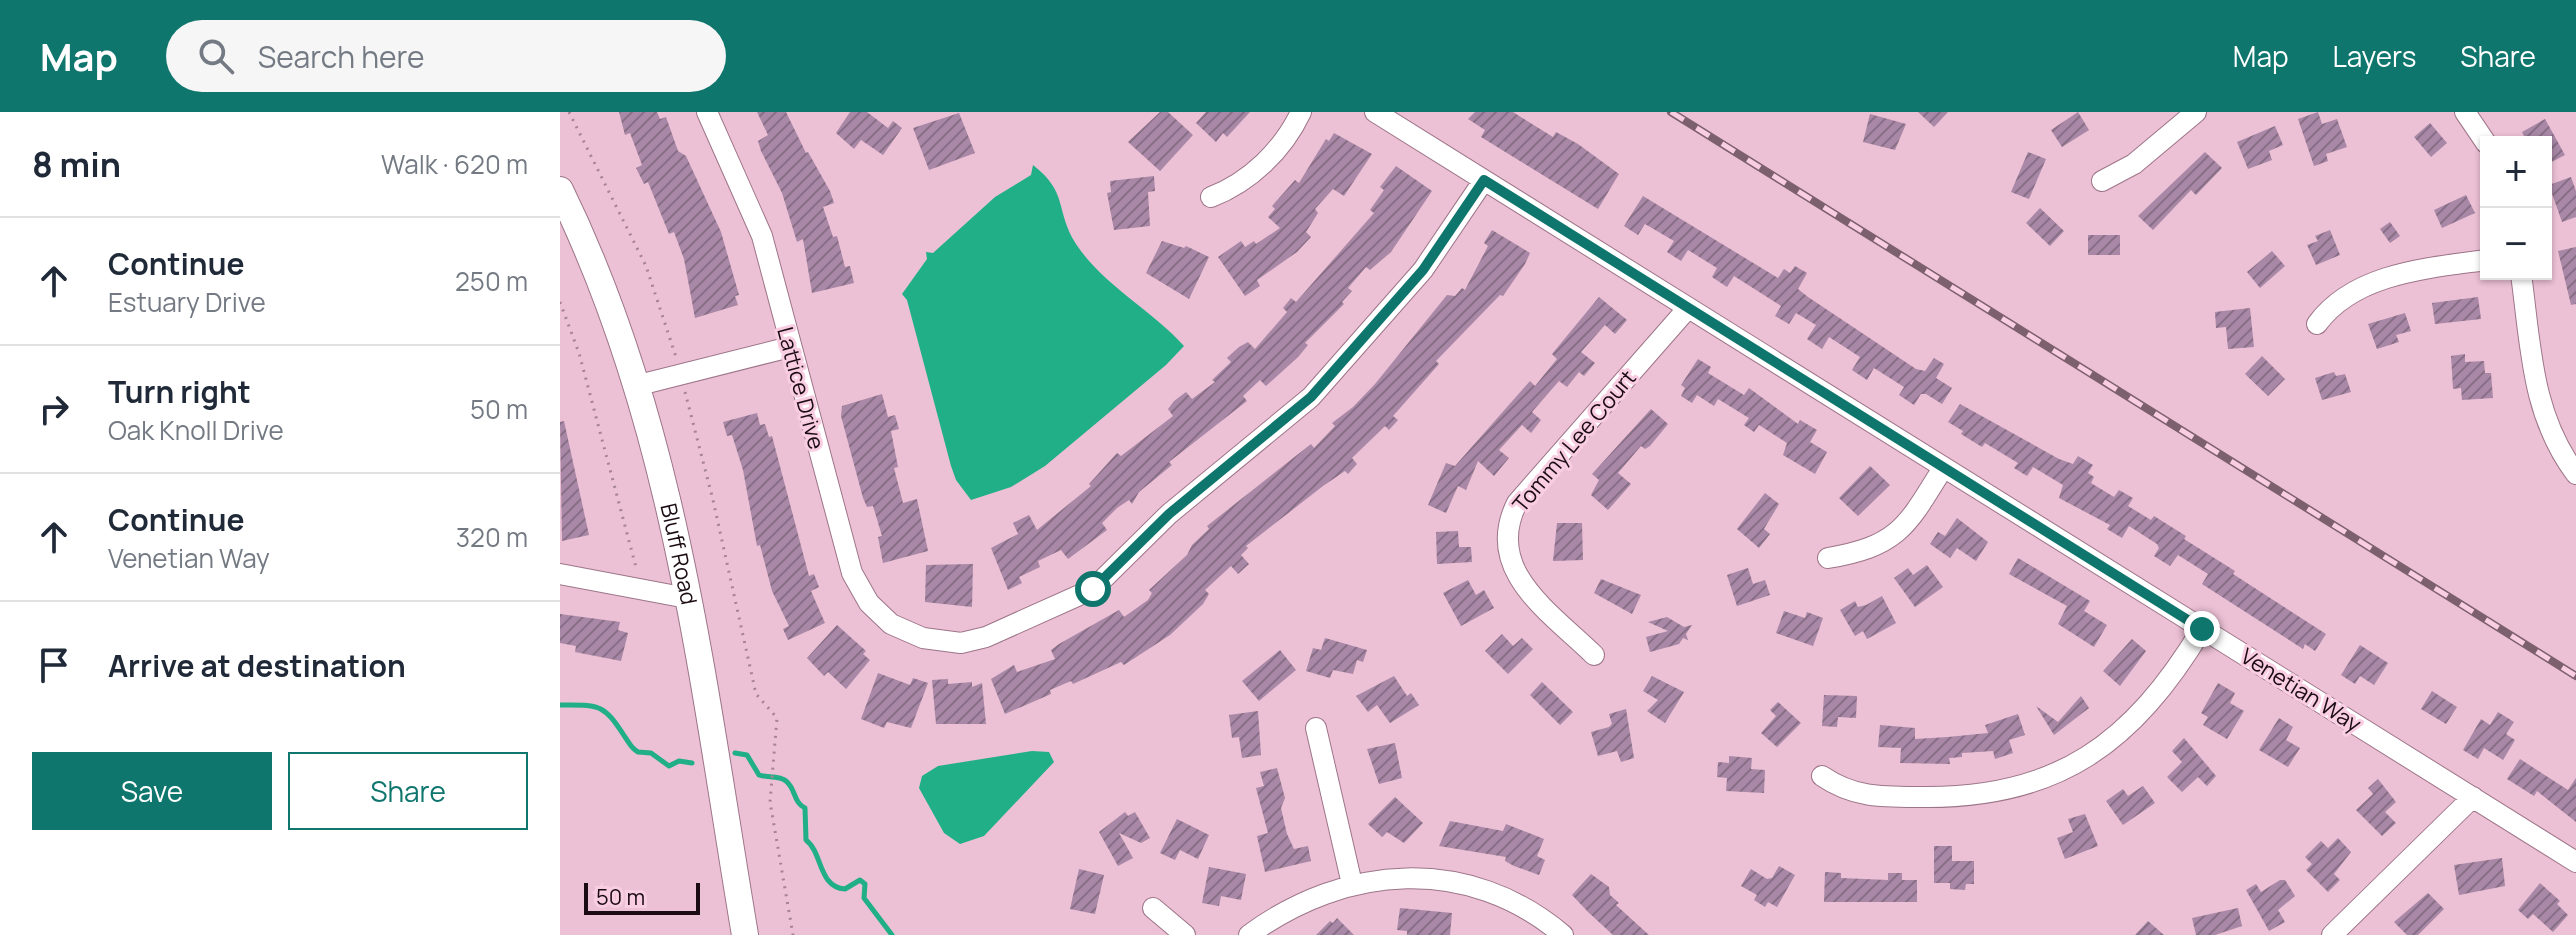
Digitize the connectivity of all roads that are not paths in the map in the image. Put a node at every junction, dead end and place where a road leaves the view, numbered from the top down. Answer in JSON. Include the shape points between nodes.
{"nodes":[{"id":1,"x":707,"y":112,"type":"edge"},
{"id":2,"x":1301,"y":112,"type":"edge"},
{"id":3,"x":1375,"y":112,"type":"edge"},
{"id":4,"x":2196,"y":112,"type":"edge"},
{"id":5,"x":2465,"y":112,"type":"edge"},
{"id":6,"x":2481,"y":136,"type":"edge"},
{"id":7,"x":1484,"y":180,"type":"junction"},
{"id":8,"x":2102,"y":181,"type":"dead end"},
{"id":9,"x":560,"y":190,"type":"edge"},
{"id":10,"x":1211,"y":197,"type":"dead end"},
{"id":11,"x":2480,"y":261,"type":"edge"},
{"id":12,"x":2522,"y":280,"type":"edge"},
{"id":13,"x":1688,"y":308,"type":"junction"},
{"id":14,"x":2317,"y":324,"type":"dead end"},
{"id":15,"x":790,"y":347,"type":"junction"},
{"id":16,"x":639,"y":385,"type":"junction"},
{"id":17,"x":1943,"y":468,"type":"junction"},
{"id":18,"x":2576,"y":474,"type":"edge"},
{"id":19,"x":1828,"y":558,"type":"dead end"},
{"id":20,"x":560,"y":574,"type":"edge"},
{"id":21,"x":687,"y":598,"type":"junction"},
{"id":22,"x":2202,"y":629,"type":"junction"},
{"id":23,"x":1594,"y":655,"type":"dead end"},
{"id":24,"x":1316,"y":728,"type":"dead end"},
{"id":25,"x":1822,"y":776,"type":"dead end"},
{"id":26,"x":2473,"y":797,"type":"junction"},
{"id":27,"x":2576,"y":862,"type":"edge"},
{"id":28,"x":1352,"y":884,"type":"junction"},
{"id":29,"x":1153,"y":908,"type":"dead end"},
{"id":30,"x":745,"y":935,"type":"edge"},
{"id":31,"x":1185,"y":935,"type":"edge"},
{"id":32,"x":1249,"y":935,"type":"edge"},
{"id":33,"x":1563,"y":935,"type":"edge"},
{"id":34,"x":2332,"y":935,"type":"edge"}],
"edges":[{"from":1,"to":15,"type":"street","name":"Lattice Drive","via":[[759,229]]},
{"from":2,"to":10,"type":"street","via":[[1257,170]]},
{"from":3,"to":7,"type":"street","name":"Venetian Way"},
{"from":4,"to":8,"type":"street","via":[[2134,164]]},
{"from":5,"to":6,"type":"street"},
{"from":7,"to":13,"type":"street","name":"Venetian Way"},
{"from":7,"to":15,"type":"street","name":"Lattice Drive","via":[[1423,270],[1311,397],[1169,514],[1093,589],[986,637],[961,643],[923,638],[891,624],[869,603],[852,573]]},
{"from":9,"to":16,"type":"main road","name":"Bluff Road","via":[[601,279]]},
{"from":11,"to":14,"type":"street","via":[[2420,269],[2358,289],[2328,308]]},
{"from":12,"to":18,"type":"street","via":[[2539,405],[2559,451]]},
{"from":13,"to":17,"type":"street","name":"Venetian Way"},
{"from":13,"to":23,"type":"street","name":"Tommy Lee Court","via":[[1517,503],[1508,523],[1506,549],[1516,574]]},
{"from":15,"to":16,"type":"street"},
{"from":16,"to":21,"type":"main road","name":"Bluff Road","via":[[664,475]]},
{"from":17,"to":19,"type":"street","via":[[1898,534],[1863,553]]},
{"from":17,"to":22,"type":"street","name":"Venetian Way"},
{"from":20,"to":21,"type":"street"},
{"from":21,"to":30,"type":"main road","name":"Bluff Road"},
{"from":22,"to":25,"type":"street","via":[[2157,698],[2111,742],[2062,771],[1967,798],[1867,796],[1843,790]]},
{"from":22,"to":26,"type":"street","name":"Venetian Way"},
{"from":24,"to":28,"type":"street"},
{"from":26,"to":27,"type":"street","name":"Venetian Way"},
{"from":26,"to":34,"type":"street"},
{"from":28,"to":32,"type":"street","via":[[1332,889]]},
{"from":28,"to":33,"type":"street","via":[[1413,877],[1456,882],[1490,891],[1542,917]]},
{"from":29,"to":31,"type":"street"}]}
